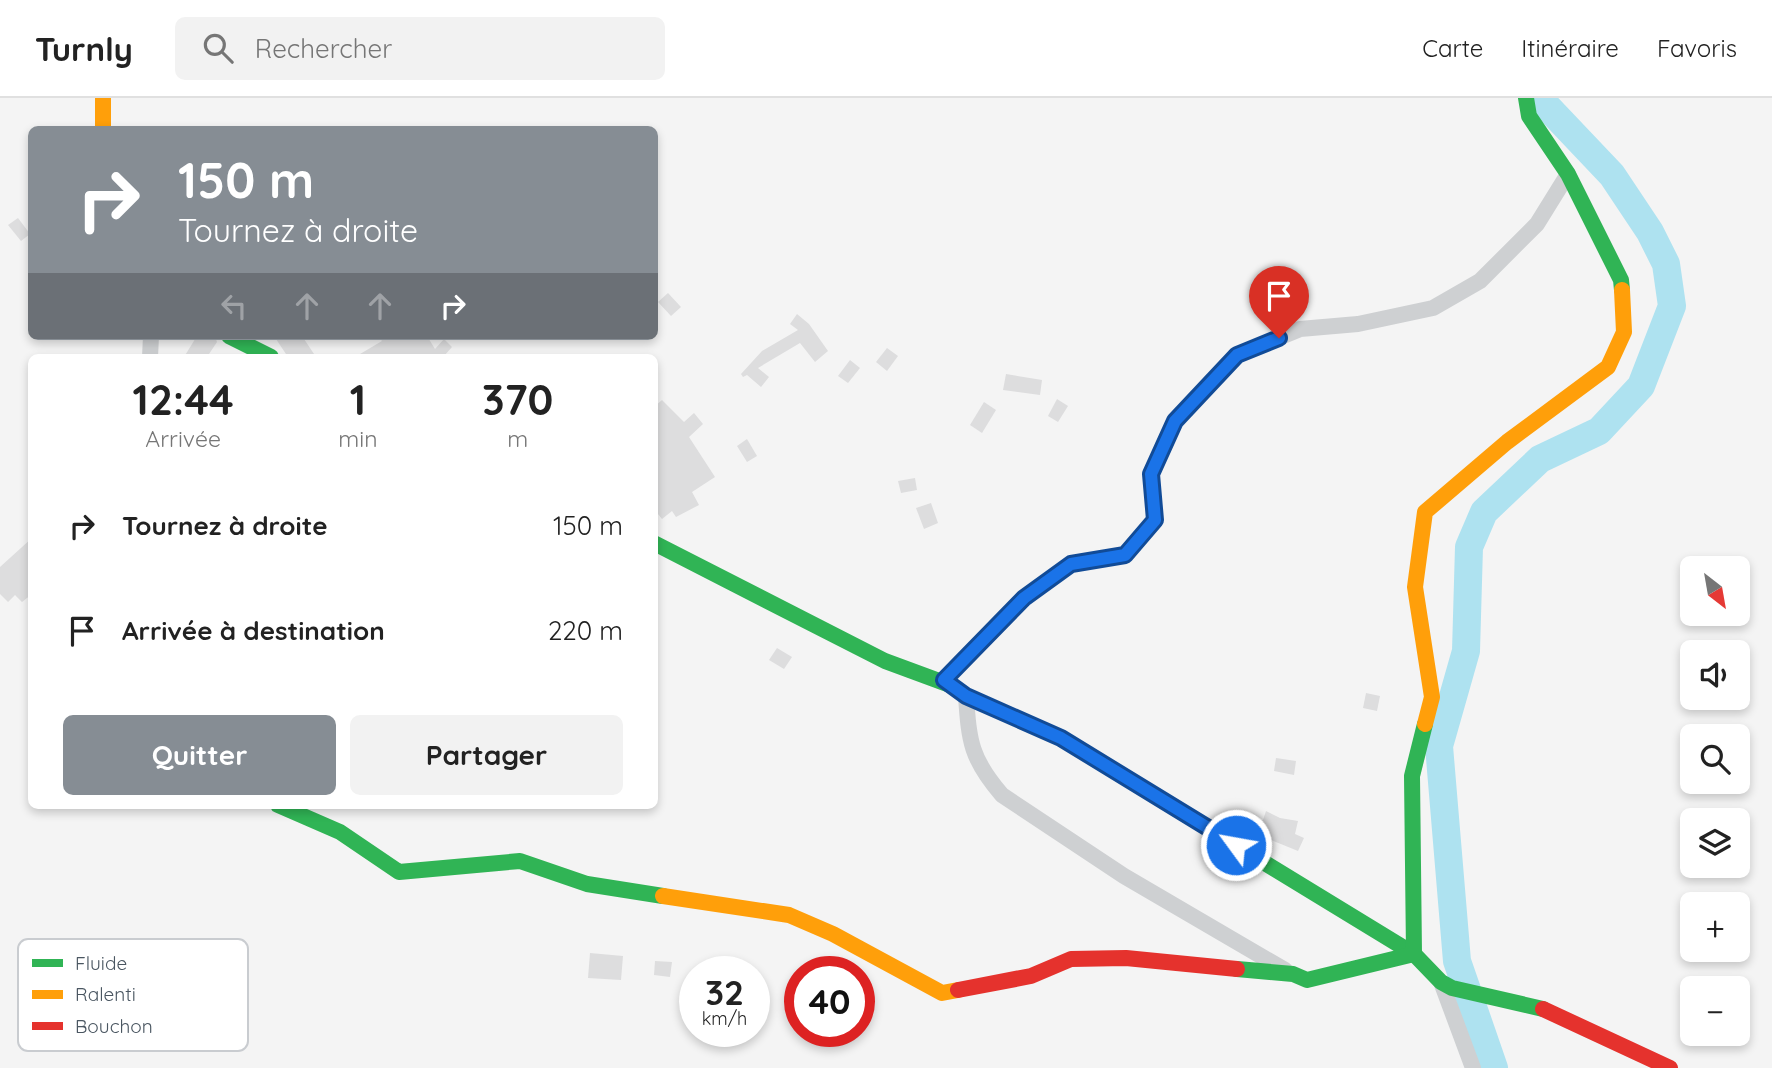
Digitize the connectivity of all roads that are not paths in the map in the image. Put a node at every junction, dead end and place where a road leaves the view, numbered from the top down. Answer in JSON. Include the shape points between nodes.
{"nodes":[{"id":1,"x":103,"y":98,"type":"edge"},
{"id":2,"x":1526,"y":98,"type":"edge"},
{"id":3,"x":103,"y":126,"type":"edge"},
{"id":4,"x":1568,"y":174,"type":"junction"},
{"id":5,"x":237,"y":340,"type":"edge"},
{"id":6,"x":265,"y":354,"type":"edge"},
{"id":7,"x":658,"y":545,"type":"edge"},
{"id":8,"x":944,"y":680,"type":"junction"},
{"id":9,"x":966,"y":696,"type":"junction"},
{"id":10,"x":287,"y":809,"type":"edge"},
{"id":11,"x":1414,"y":954,"type":"junction"},
{"id":12,"x":1293,"y":974,"type":"junction"},
{"id":13,"x":1447,"y":985,"type":"junction"},
{"id":14,"x":1473,"y":1068,"type":"edge"},
{"id":15,"x":1670,"y":1068,"type":"edge"}],
"edges":[{"from":1,"to":3,"type":"street"},
{"from":2,"to":4,"type":"street","via":[[1529,116]]},
{"from":4,"to":8,"type":"street","via":[[1537,224],[1480,281],[1433,309],[1358,324],[1300,329],[1237,355],[1175,421],[1151,474],[1155,520],[1125,555],[1071,564],[1024,598]]},
{"from":4,"to":11,"type":"street","via":[[1621,280],[1624,332],[1608,367],[1507,442],[1425,512],[1415,587],[1432,697],[1412,776]]},
{"from":5,"to":6,"type":"street"},
{"from":7,"to":8,"type":"street","via":[[885,661]]},
{"from":8,"to":9,"type":"street"},
{"from":9,"to":11,"type":"street","via":[[1061,738]]},
{"from":9,"to":12,"type":"street","via":[[969,744],[1002,795],[1124,876]]},
{"from":10,"to":12,"type":"street","via":[[340,832],[399,872],[520,861],[587,884],[789,915],[942,993],[1031,976],[1071,959],[1126,958]]},
{"from":11,"to":12,"type":"street","via":[[1307,980]]},
{"from":11,"to":13,"type":"street"},
{"from":13,"to":14,"type":"street"},
{"from":13,"to":15,"type":"street","via":[[1534,1005]]}]}
